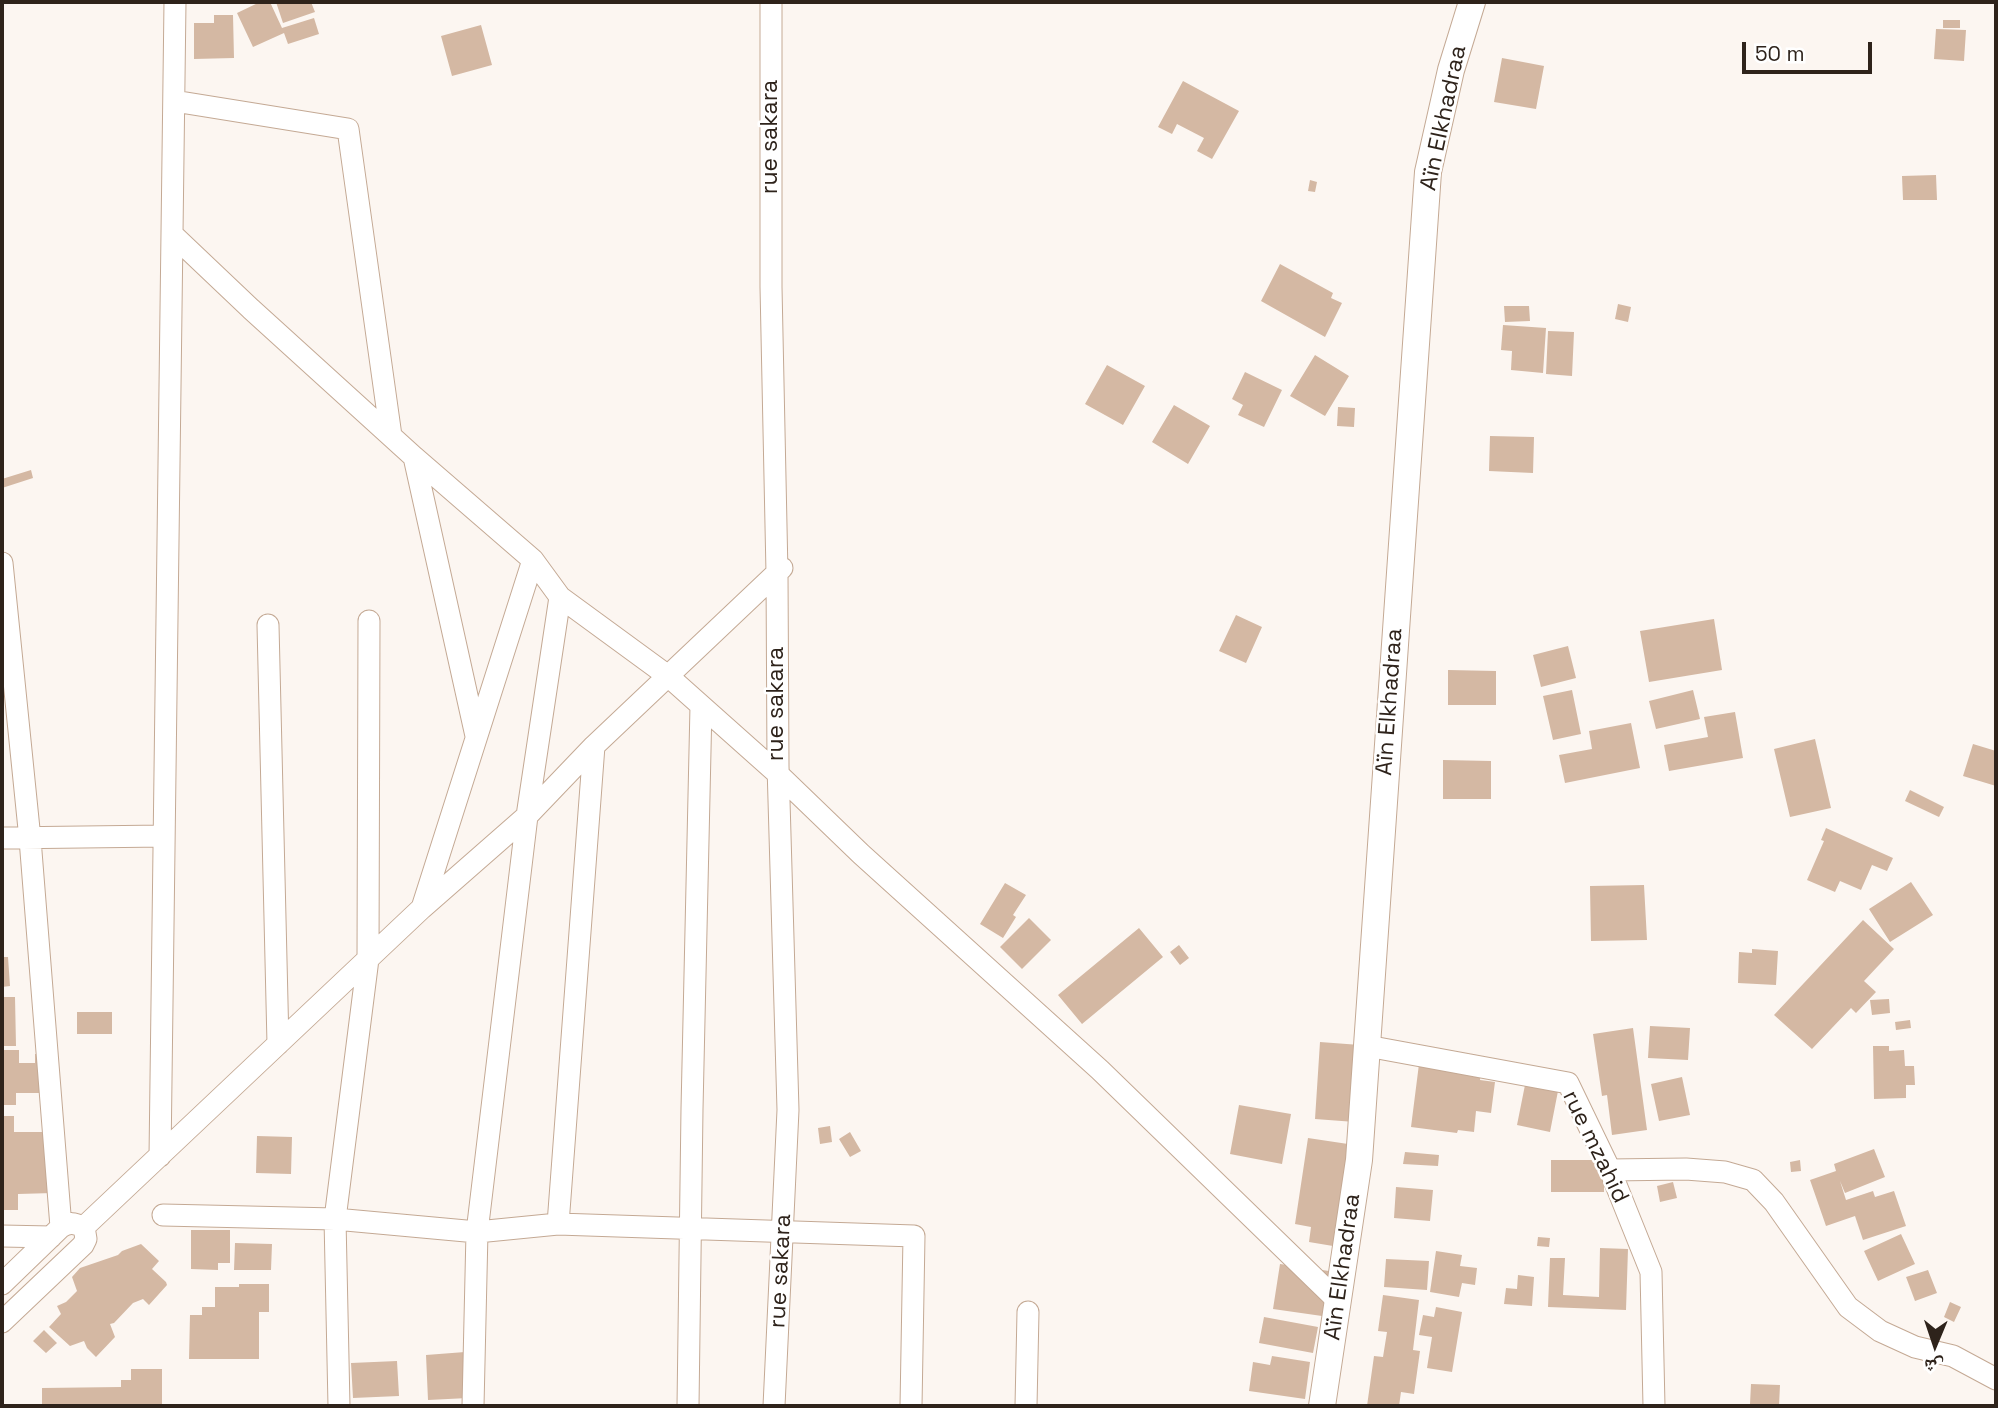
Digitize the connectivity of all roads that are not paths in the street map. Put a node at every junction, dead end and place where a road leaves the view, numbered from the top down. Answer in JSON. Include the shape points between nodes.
{"nodes":[{"id":1,"x":175,"y":2,"type":"edge"},
{"id":2,"x":771,"y":2,"type":"edge"},
{"id":3,"x":1472,"y":2,"type":"edge"},
{"id":4,"x":174,"y":101,"type":"junction"},
{"id":5,"x":172,"y":234,"type":"junction"},
{"id":6,"x":391,"y":436,"type":"junction"},
{"id":7,"x":414,"y":457,"type":"junction"},
{"id":8,"x":533,"y":560,"type":"junction"},
{"id":9,"x":2,"y":563,"type":"edge"},
{"id":10,"x":782,"y":568,"type":"junction"},
{"id":11,"x":560,"y":597,"type":"junction"},
{"id":12,"x":369,"y":621,"type":"dead end"},
{"id":13,"x":268,"y":625,"type":"dead end"},
{"id":14,"x":668,"y":676,"type":"junction"},
{"id":15,"x":701,"y":706,"type":"junction"},
{"id":16,"x":477,"y":738,"type":"junction"},
{"id":17,"x":594,"y":746,"type":"junction"},
{"id":18,"x":778,"y":774,"type":"junction"},
{"id":19,"x":527,"y":816,"type":"junction"},
{"id":20,"x":164,"y":836,"type":"junction"},
{"id":21,"x":2,"y":838,"type":"edge"},
{"id":22,"x":30,"y":838,"type":"junction"},
{"id":23,"x":422,"y":908,"type":"junction"},
{"id":24,"x":368,"y":959,"type":"junction"},
{"id":25,"x":278,"y":1044,"type":"junction"},
{"id":26,"x":1367,"y":1046,"type":"junction"},
{"id":27,"x":160,"y":1156,"type":"junction"},
{"id":28,"x":1610,"y":1170,"type":"junction"},
{"id":29,"x":163,"y":1215,"type":"dead end"},
{"id":30,"x":335,"y":1219,"type":"junction"},
{"id":31,"x":558,"y":1224,"type":"junction"},
{"id":32,"x":84,"y":1227,"type":"junction"},
{"id":33,"x":690,"y":1228,"type":"junction"},
{"id":34,"x":783,"y":1231,"type":"junction"},
{"id":35,"x":56,"y":1232,"type":"junction"},
{"id":36,"x":477,"y":1232,"type":"junction"},
{"id":37,"x":2,"y":1236,"type":"edge"},
{"id":38,"x":2,"y":1284,"type":"edge"},
{"id":39,"x":1338,"y":1301,"type":"junction"},
{"id":40,"x":1028,"y":1312,"type":"dead end"},
{"id":41,"x":2,"y":1322,"type":"edge"},
{"id":42,"x":1996,"y":1378,"type":"edge"},
{"id":43,"x":339,"y":1406,"type":"edge"},
{"id":44,"x":473,"y":1406,"type":"edge"},
{"id":45,"x":688,"y":1406,"type":"edge"},
{"id":46,"x":774,"y":1406,"type":"edge"},
{"id":47,"x":911,"y":1406,"type":"edge"},
{"id":48,"x":1026,"y":1406,"type":"edge"},
{"id":49,"x":1322,"y":1406,"type":"edge"},
{"id":50,"x":1654,"y":1406,"type":"edge"}],
"edges":[{"from":1,"to":4,"type":"street"},
{"from":2,"to":10,"type":"street","name":"rue sakara","via":[[771,287]]},
{"from":3,"to":26,"type":"main road","name":"Aïn Elkhadraa","via":[[1428,172]]},
{"from":4,"to":5,"type":"street"},
{"from":4,"to":6,"type":"street","via":[[348,129]]},
{"from":5,"to":6,"type":"street"},
{"from":5,"to":20,"type":"street"},
{"from":6,"to":7,"type":"street"},
{"from":7,"to":8,"type":"street"},
{"from":7,"to":16,"type":"street"},
{"from":8,"to":11,"type":"street"},
{"from":8,"to":16,"type":"street"},
{"from":9,"to":22,"type":"street"},
{"from":10,"to":14,"type":"street"},
{"from":10,"to":18,"type":"street","name":"rue sakara"},
{"from":11,"to":14,"type":"street"},
{"from":11,"to":19,"type":"street"},
{"from":12,"to":24,"type":"street"},
{"from":13,"to":25,"type":"street"},
{"from":14,"to":15,"type":"street"},
{"from":14,"to":17,"type":"street"},
{"from":15,"to":18,"type":"street"},
{"from":15,"to":33,"type":"street"},
{"from":16,"to":23,"type":"street"},
{"from":17,"to":19,"type":"street"},
{"from":17,"to":31,"type":"street"},
{"from":18,"to":34,"type":"street","name":"rue sakara","via":[[788,1110]]},
{"from":18,"to":39,"type":"street","via":[[1100,1070]]},
{"from":19,"to":23,"type":"street"},
{"from":19,"to":36,"type":"street"},
{"from":20,"to":22,"type":"street"},
{"from":20,"to":27,"type":"street"},
{"from":21,"to":22,"type":"street"},
{"from":22,"to":35,"type":"street"},
{"from":23,"to":24,"type":"street"},
{"from":24,"to":25,"type":"street"},
{"from":24,"to":30,"type":"street"},
{"from":25,"to":27,"type":"street"},
{"from":26,"to":28,"type":"street","name":"rue mzahid","via":[[1568,1083]]},
{"from":26,"to":39,"type":"main road","name":"Aïn Elkhadraa","via":[[1359,1160]]},
{"from":27,"to":32,"type":"street"},
{"from":28,"to":42,"type":"street","via":[[1686,1169],[1753,1180],[1774,1202],[1848,1307],[1880,1331],[1915,1347],[1952,1356]]},
{"from":28,"to":50,"type":"street","name":"rue mzahid","via":[[1651,1272]]},
{"from":29,"to":30,"type":"street"},
{"from":30,"to":36,"type":"street"},
{"from":30,"to":43,"type":"street"},
{"from":31,"to":33,"type":"street"},
{"from":31,"to":36,"type":"street"},
{"from":32,"to":35,"type":"street","via":[[67,1223]]},
{"from":32,"to":41,"type":"street","via":[[83,1245]]},
{"from":33,"to":34,"type":"street"},
{"from":33,"to":45,"type":"street"},
{"from":34,"to":46,"type":"street","name":"rue sakara"},
{"from":34,"to":47,"type":"street","via":[[914,1236]]},
{"from":35,"to":37,"type":"street"},
{"from":35,"to":38,"type":"street"},
{"from":36,"to":44,"type":"street"},
{"from":39,"to":49,"type":"main road","name":"Aïn Elkhadraa"},
{"from":40,"to":48,"type":"street"}]}
